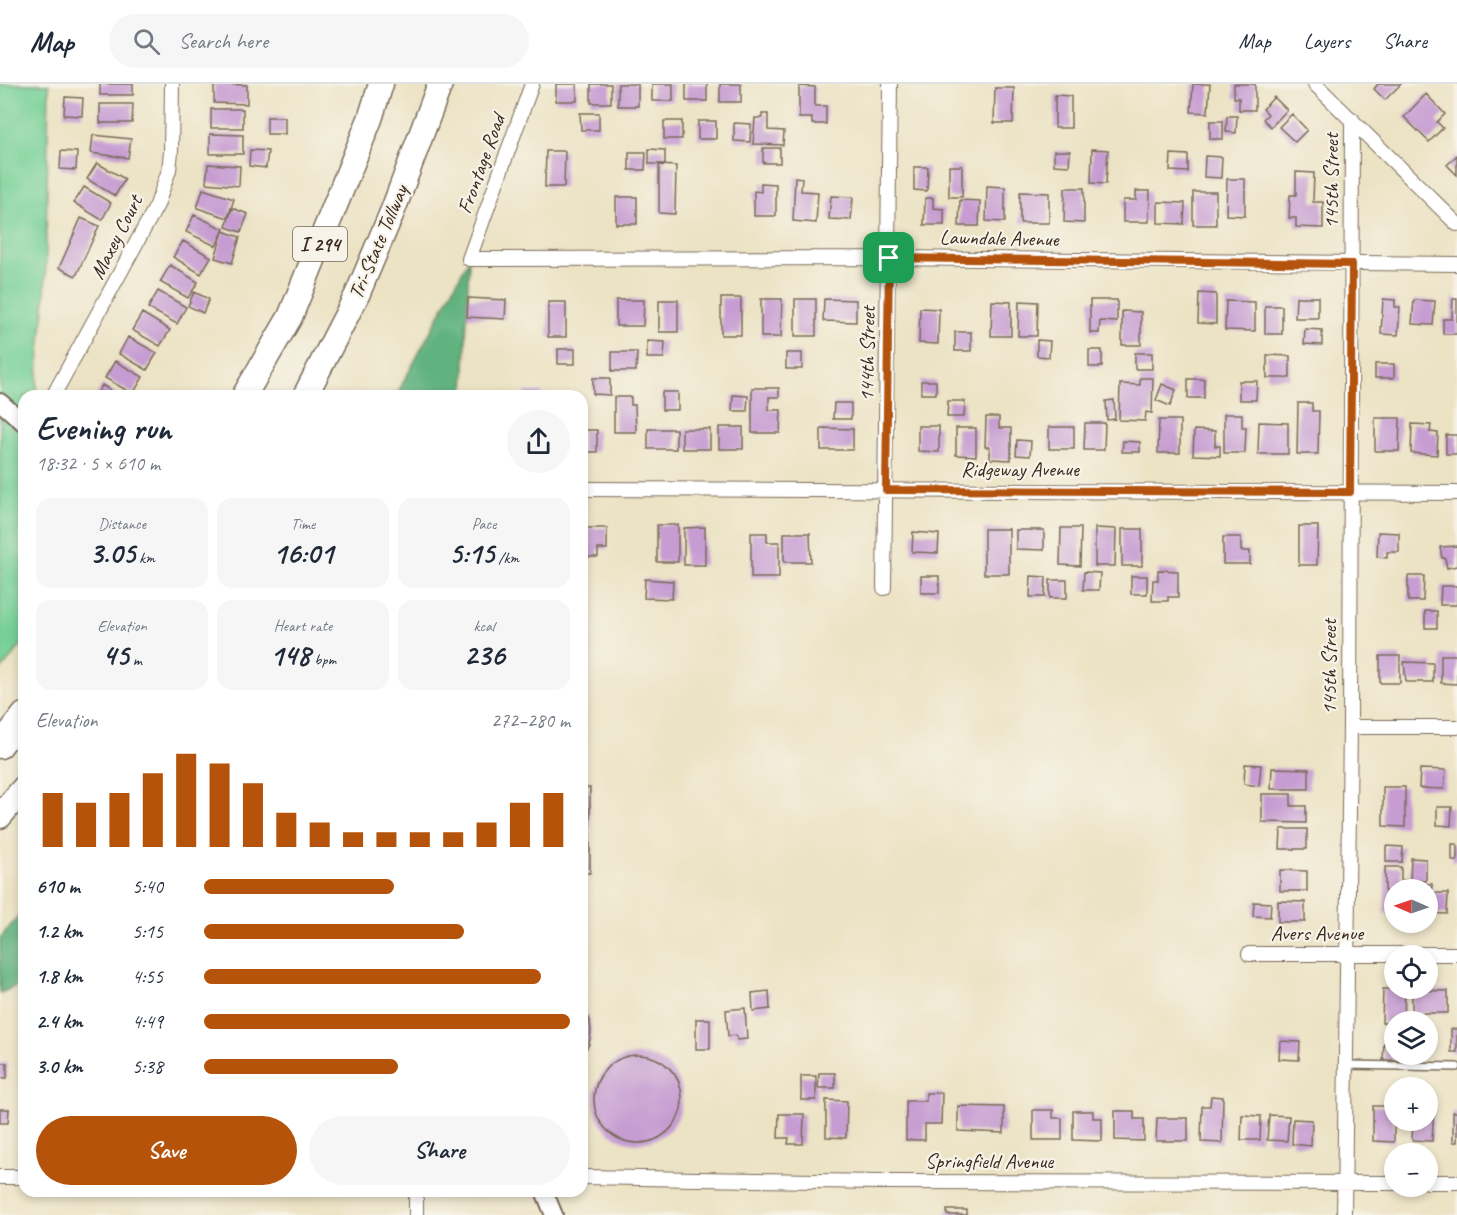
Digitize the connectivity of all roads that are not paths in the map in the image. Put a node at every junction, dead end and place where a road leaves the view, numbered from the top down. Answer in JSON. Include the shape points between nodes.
{"nodes":[{"id":1,"x":172,"y":84,"type":"edge"},
{"id":2,"x":381,"y":84,"type":"edge"},
{"id":3,"x":440,"y":84,"type":"edge"},
{"id":4,"x":532,"y":84,"type":"edge"},
{"id":5,"x":890,"y":84,"type":"edge"},
{"id":6,"x":1316,"y":84,"type":"edge"},
{"id":7,"x":1352,"y":119,"type":"junction"},
{"id":8,"x":1457,"y":224,"type":"edge"},
{"id":9,"x":889,"y":258,"type":"junction"},
{"id":10,"x":469,"y":259,"type":"joint"},
{"id":11,"x":1352,"y":264,"type":"junction"},
{"id":12,"x":1457,"y":264,"type":"edge"},
{"id":13,"x":56,"y":390,"type":"edge"},
{"id":14,"x":247,"y":390,"type":"edge"},
{"id":15,"x":308,"y":390,"type":"edge"},
{"id":16,"x":0,"y":402,"type":"edge"},
{"id":17,"x":18,"y":418,"type":"edge"},
{"id":18,"x":588,"y":489,"type":"edge"},
{"id":19,"x":886,"y":490,"type":"junction"},
{"id":20,"x":1350,"y":492,"type":"junction"},
{"id":21,"x":1457,"y":493,"type":"edge"},
{"id":22,"x":884,"y":588,"type":"dead end"},
{"id":23,"x":18,"y":723,"type":"edge"},
{"id":24,"x":1350,"y":727,"type":"junction"},
{"id":25,"x":1457,"y":727,"type":"edge"},
{"id":26,"x":0,"y":746,"type":"edge"},
{"id":27,"x":18,"y":795,"type":"edge"},
{"id":28,"x":0,"y":816,"type":"edge"},
{"id":29,"x":1249,"y":954,"type":"dead end"},
{"id":30,"x":1347,"y":954,"type":"junction"},
{"id":31,"x":1457,"y":954,"type":"edge"},
{"id":32,"x":1346,"y":1065,"type":"junction"},
{"id":33,"x":1457,"y":1066,"type":"edge"},
{"id":34,"x":0,"y":1176,"type":"edge"},
{"id":35,"x":18,"y":1177,"type":"edge"},
{"id":36,"x":588,"y":1177,"type":"edge"},
{"id":37,"x":1384,"y":1182,"type":"edge"},
{"id":38,"x":1438,"y":1182,"type":"edge"},
{"id":39,"x":1457,"y":1182,"type":"edge"},
{"id":40,"x":1345,"y":1183,"type":"junction"},
{"id":41,"x":416,"y":1197,"type":"edge"},
{"id":42,"x":546,"y":1197,"type":"edge"},
{"id":43,"x":416,"y":1215,"type":"edge"},
{"id":44,"x":554,"y":1215,"type":"edge"},
{"id":45,"x":1344,"y":1215,"type":"edge"}],
"edges":[{"from":1,"to":13,"type":"street","name":"Maxey Court","via":[[169,170],[157,206]]},
{"from":2,"to":14,"type":"highway","number":"I 294","via":[[290,317]]},
{"from":3,"to":15,"type":"highway","name":"Tri-State Tollway","number":"I 294","via":[[357,295]]},
{"from":4,"to":10,"type":"street","name":"Frontage Road"},
{"from":5,"to":9,"type":"street","name":"144th Street"},
{"from":6,"to":7,"type":"street"},
{"from":7,"to":8,"type":"street"},
{"from":7,"to":11,"type":"street","name":"145th Street"},
{"from":9,"to":10,"type":"street","name":"Lawndale Avenue"},
{"from":9,"to":11,"type":"street","name":"Lawndale Avenue"},
{"from":9,"to":19,"type":"street","name":"144th Street"},
{"from":11,"to":12,"type":"street","name":"Lawndale Avenue"},
{"from":11,"to":20,"type":"street","name":"145th Street"},
{"from":16,"to":17,"type":"street"},
{"from":18,"to":19,"type":"street","name":"Ridgeway Avenue"},
{"from":19,"to":20,"type":"street","name":"Ridgeway Avenue"},
{"from":19,"to":22,"type":"street","name":"144th Street"},
{"from":20,"to":21,"type":"street","name":"Ridgeway Avenue"},
{"from":20,"to":24,"type":"street","name":"145th Street"},
{"from":23,"to":26,"type":"highway"},
{"from":24,"to":25,"type":"street"},
{"from":24,"to":30,"type":"street","name":"145th Street"},
{"from":27,"to":28,"type":"highway"},
{"from":29,"to":30,"type":"street","name":"Avers Avenue"},
{"from":30,"to":31,"type":"street","name":"Avers Avenue"},
{"from":30,"to":32,"type":"street","name":"145th Street"},
{"from":32,"to":33,"type":"lane"},
{"from":32,"to":40,"type":"street","name":"145th Street"},
{"from":34,"to":35,"type":"street"},
{"from":36,"to":40,"type":"street","name":"Springfield Avenue"},
{"from":37,"to":40,"type":"street","name":"Springfield Avenue"},
{"from":38,"to":39,"type":"street"},
{"from":40,"to":45,"type":"street","name":"145th Street"},
{"from":41,"to":43,"type":"street"},
{"from":42,"to":44,"type":"street"}]}
